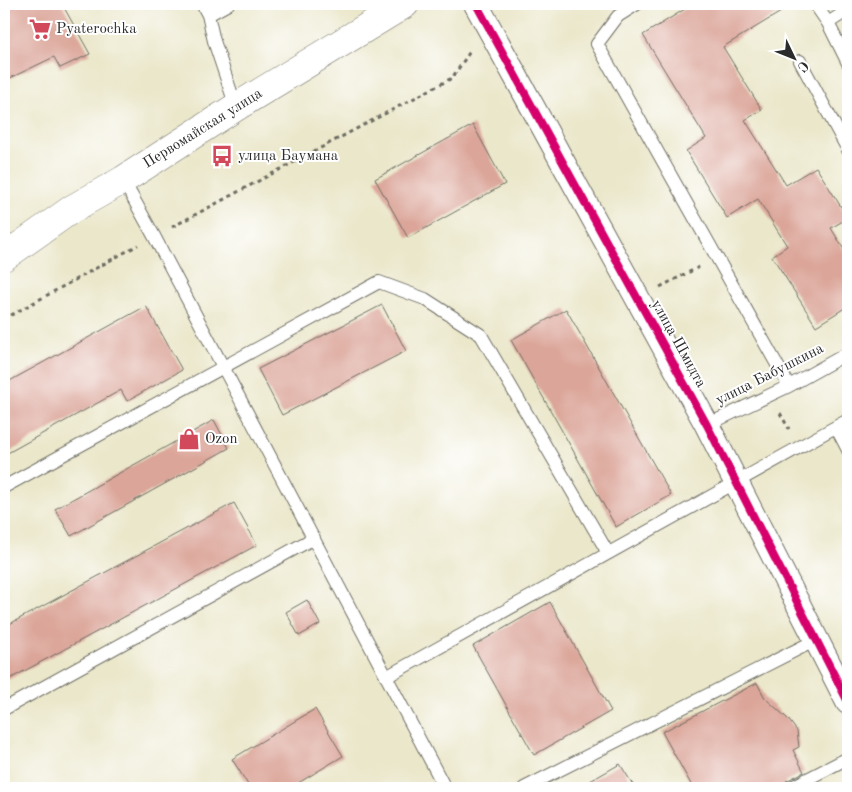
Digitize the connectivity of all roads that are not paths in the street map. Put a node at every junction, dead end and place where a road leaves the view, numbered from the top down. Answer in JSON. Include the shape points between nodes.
{"nodes":[{"id":1,"x":228,"y":4,"type":"edge"},
{"id":2,"x":405,"y":4,"type":"edge"},
{"id":3,"x":476,"y":4,"type":"edge"},
{"id":4,"x":637,"y":4,"type":"edge"},
{"id":5,"x":815,"y":4,"type":"edge"},
{"id":6,"x":205,"y":9,"type":"edge"},
{"id":7,"x":848,"y":10,"type":"edge"},
{"id":8,"x":828,"y":23,"type":"junction"},
{"id":9,"x":800,"y":61,"type":"dead end"},
{"id":10,"x":848,"y":63,"type":"edge"},
{"id":11,"x":236,"y":107,"type":"junction"},
{"id":12,"x":848,"y":150,"type":"edge"},
{"id":13,"x":123,"y":180,"type":"junction"},
{"id":14,"x":4,"y":257,"type":"edge"},
{"id":15,"x":848,"y":353,"type":"edge"},
{"id":16,"x":223,"y":366,"type":"junction"},
{"id":17,"x":789,"y":386,"type":"junction"},
{"id":18,"x":848,"y":420,"type":"edge"},
{"id":19,"x":707,"y":425,"type":"junction"},
{"id":20,"x":836,"y":427,"type":"junction"},
{"id":21,"x":848,"y":450,"type":"edge"},
{"id":22,"x":737,"y":482,"type":"junction"},
{"id":23,"x":4,"y":487,"type":"edge"},
{"id":24,"x":314,"y":538,"type":"junction"},
{"id":25,"x":608,"y":553,"type":"junction"},
{"id":26,"x":816,"y":640,"type":"junction"},
{"id":27,"x":386,"y":677,"type":"junction"},
{"id":28,"x":848,"y":702,"type":"edge"},
{"id":29,"x":4,"y":709,"type":"edge"},
{"id":30,"x":848,"y":758,"type":"edge"},
{"id":31,"x":445,"y":788,"type":"edge"},
{"id":32,"x":524,"y":788,"type":"edge"},
{"id":33,"x":790,"y":788,"type":"edge"}],
"edges":[{"from":1,"to":6,"type":"lane"},
{"from":2,"to":11,"type":"main road","name":"Первомайская улица"},
{"from":3,"to":19,"type":"street","name":"улица Шмидта"},
{"from":4,"to":17,"type":"lane","via":[[618,16],[597,44]]},
{"from":5,"to":8,"type":"lane"},
{"from":6,"to":11,"type":"lane"},
{"from":7,"to":8,"type":"lane"},
{"from":8,"to":10,"type":"lane"},
{"from":9,"to":12,"type":"lane"},
{"from":11,"to":13,"type":"main road","name":"Первомайская улица"},
{"from":13,"to":14,"type":"main road","name":"Первомайская улица","via":[[72,209]]},
{"from":13,"to":16,"type":"lane"},
{"from":15,"to":17,"type":"lane","name":"улица Бабушкина"},
{"from":16,"to":23,"type":"lane"},
{"from":16,"to":24,"type":"lane"},
{"from":16,"to":25,"type":"lane","via":[[379,282],[425,299],[481,335]]},
{"from":17,"to":19,"type":"lane","name":"улица Бабушкина"},
{"from":18,"to":20,"type":"lane"},
{"from":19,"to":22,"type":"street","name":"улица Шмидта"},
{"from":20,"to":21,"type":"lane"},
{"from":20,"to":22,"type":"lane"},
{"from":22,"to":25,"type":"lane"},
{"from":22,"to":26,"type":"street","name":"улица Шмидта"},
{"from":24,"to":27,"type":"lane"},
{"from":24,"to":29,"type":"lane"},
{"from":25,"to":27,"type":"lane"},
{"from":26,"to":28,"type":"street","name":"улица Шмидта"},
{"from":26,"to":32,"type":"lane"},
{"from":27,"to":31,"type":"lane"},
{"from":30,"to":33,"type":"lane"}]}
